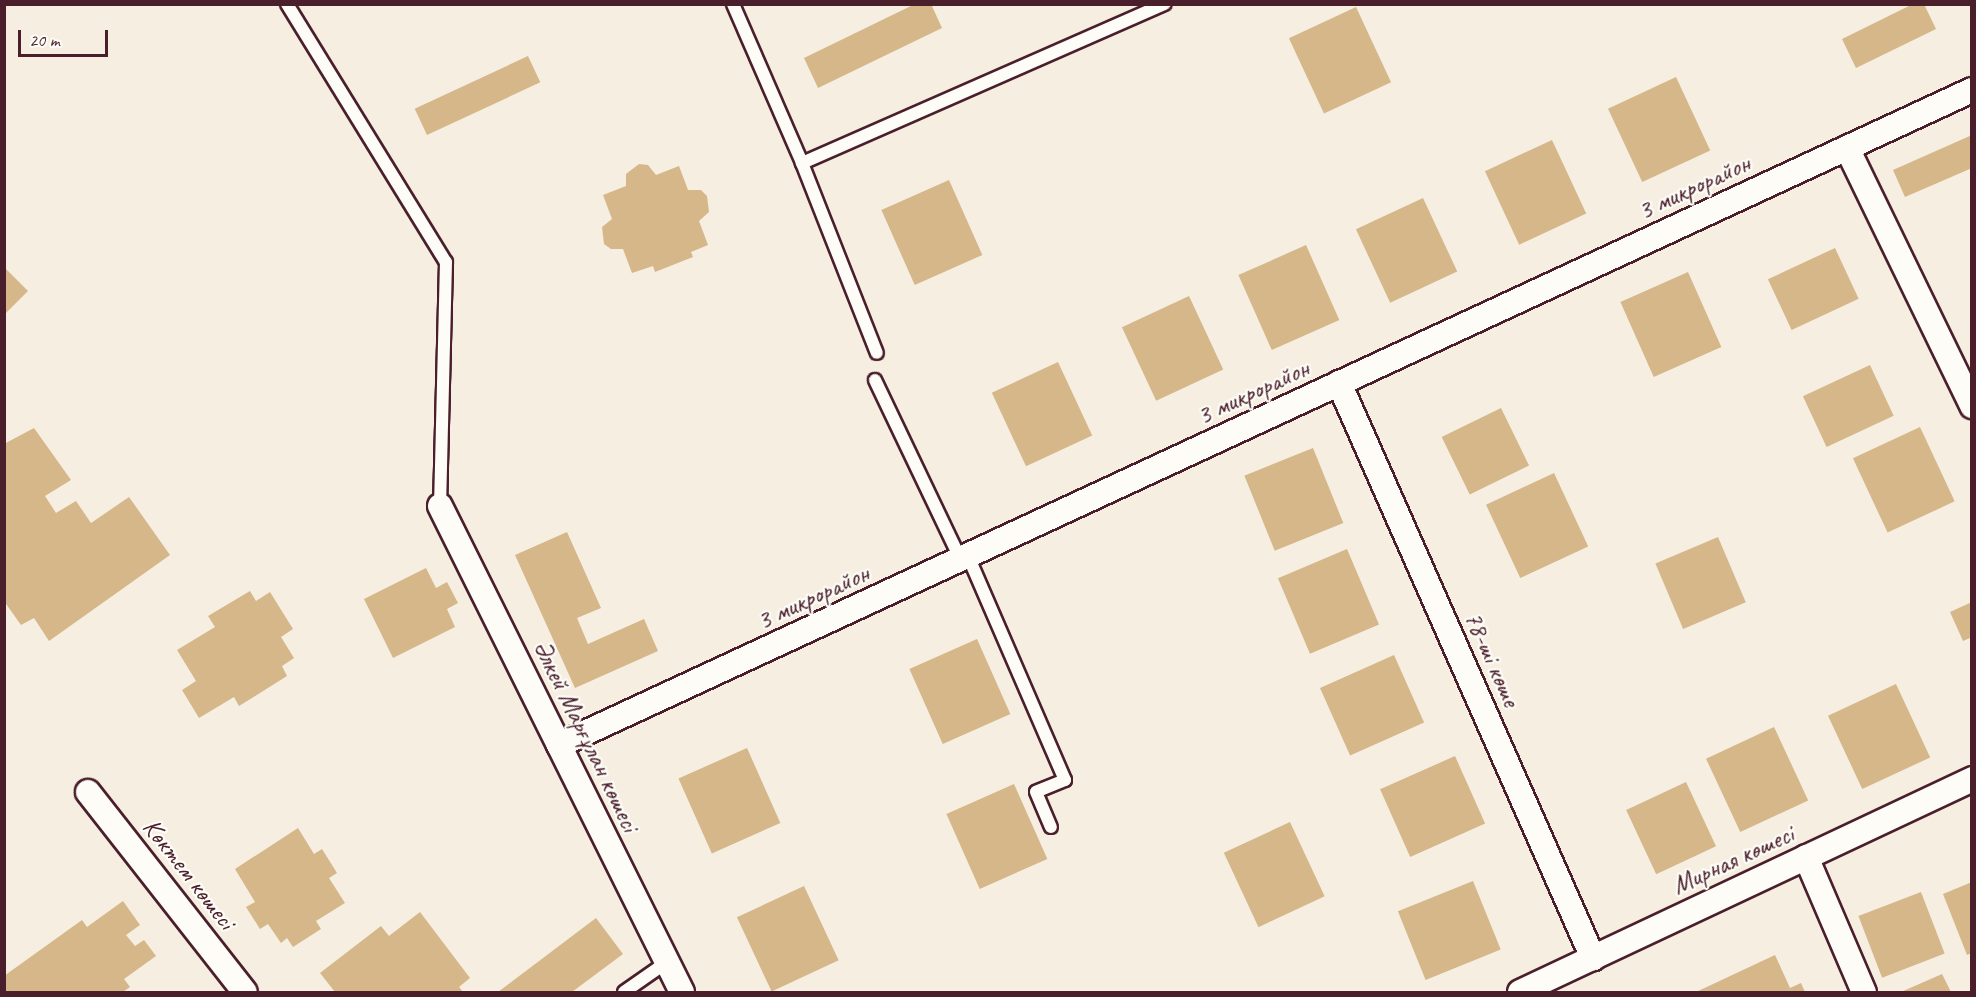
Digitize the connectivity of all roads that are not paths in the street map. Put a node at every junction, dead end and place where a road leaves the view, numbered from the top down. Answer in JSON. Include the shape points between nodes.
{"nodes":[{"id":1,"x":287,"y":4,"type":"edge"},
{"id":2,"x":733,"y":4,"type":"edge"},
{"id":3,"x":1165,"y":4,"type":"edge"},
{"id":4,"x":1971,"y":90,"type":"edge"},
{"id":5,"x":1847,"y":148,"type":"junction"},
{"id":6,"x":802,"y":163,"type":"junction"},
{"id":7,"x":878,"y":353,"type":"dead end"},
{"id":8,"x":875,"y":380,"type":"dead end"},
{"id":9,"x":1339,"y":383,"type":"junction"},
{"id":10,"x":1971,"y":406,"type":"edge"},
{"id":11,"x":440,"y":506,"type":"joint"},
{"id":12,"x":964,"y":558,"type":"junction"},
{"id":13,"x":559,"y":746,"type":"junction"},
{"id":14,"x":1971,"y":779,"type":"edge"},
{"id":15,"x":88,"y":792,"type":"dead end"},
{"id":16,"x":1051,"y":827,"type":"dead end"},
{"id":17,"x":1806,"y":857,"type":"junction"},
{"id":18,"x":1593,"y":958,"type":"junction"},
{"id":19,"x":667,"y":962,"type":"junction"},
{"id":20,"x":245,"y":993,"type":"edge"},
{"id":21,"x":624,"y":993,"type":"edge"},
{"id":22,"x":682,"y":993,"type":"edge"},
{"id":23,"x":1520,"y":993,"type":"edge"},
{"id":24,"x":1864,"y":993,"type":"edge"}],
"edges":[{"from":1,"to":11,"type":"lane","via":[[446,262]]},
{"from":2,"to":6,"type":"lane"},
{"from":3,"to":6,"type":"lane"},
{"from":4,"to":5,"type":"street","name":"3 микрорайон"},
{"from":5,"to":9,"type":"street","name":"3 микрорайон"},
{"from":5,"to":10,"type":"street"},
{"from":6,"to":7,"type":"lane"},
{"from":8,"to":12,"type":"lane"},
{"from":9,"to":12,"type":"street","name":"3 микрорайон"},
{"from":9,"to":18,"type":"street","name":"78-ші көше"},
{"from":11,"to":13,"type":"street","name":"Әлкей Марғұлан көшесі"},
{"from":12,"to":13,"type":"street","name":"3 микрорайон"},
{"from":12,"to":16,"type":"lane","via":[[1065,780],[1036,792]]},
{"from":13,"to":19,"type":"street","name":"Әлкей Марғұлан көшесі"},
{"from":14,"to":17,"type":"street","name":"Мирная көшесі"},
{"from":15,"to":20,"type":"street","name":"Көктем көшесі"},
{"from":17,"to":18,"type":"street","name":"Мирная көшесі"},
{"from":17,"to":24,"type":"street"},
{"from":18,"to":23,"type":"street","name":"Мирная көшесі"},
{"from":19,"to":21,"type":"lane"},
{"from":19,"to":22,"type":"street","name":"Әлкей Марғұлан көшесі"}]}
